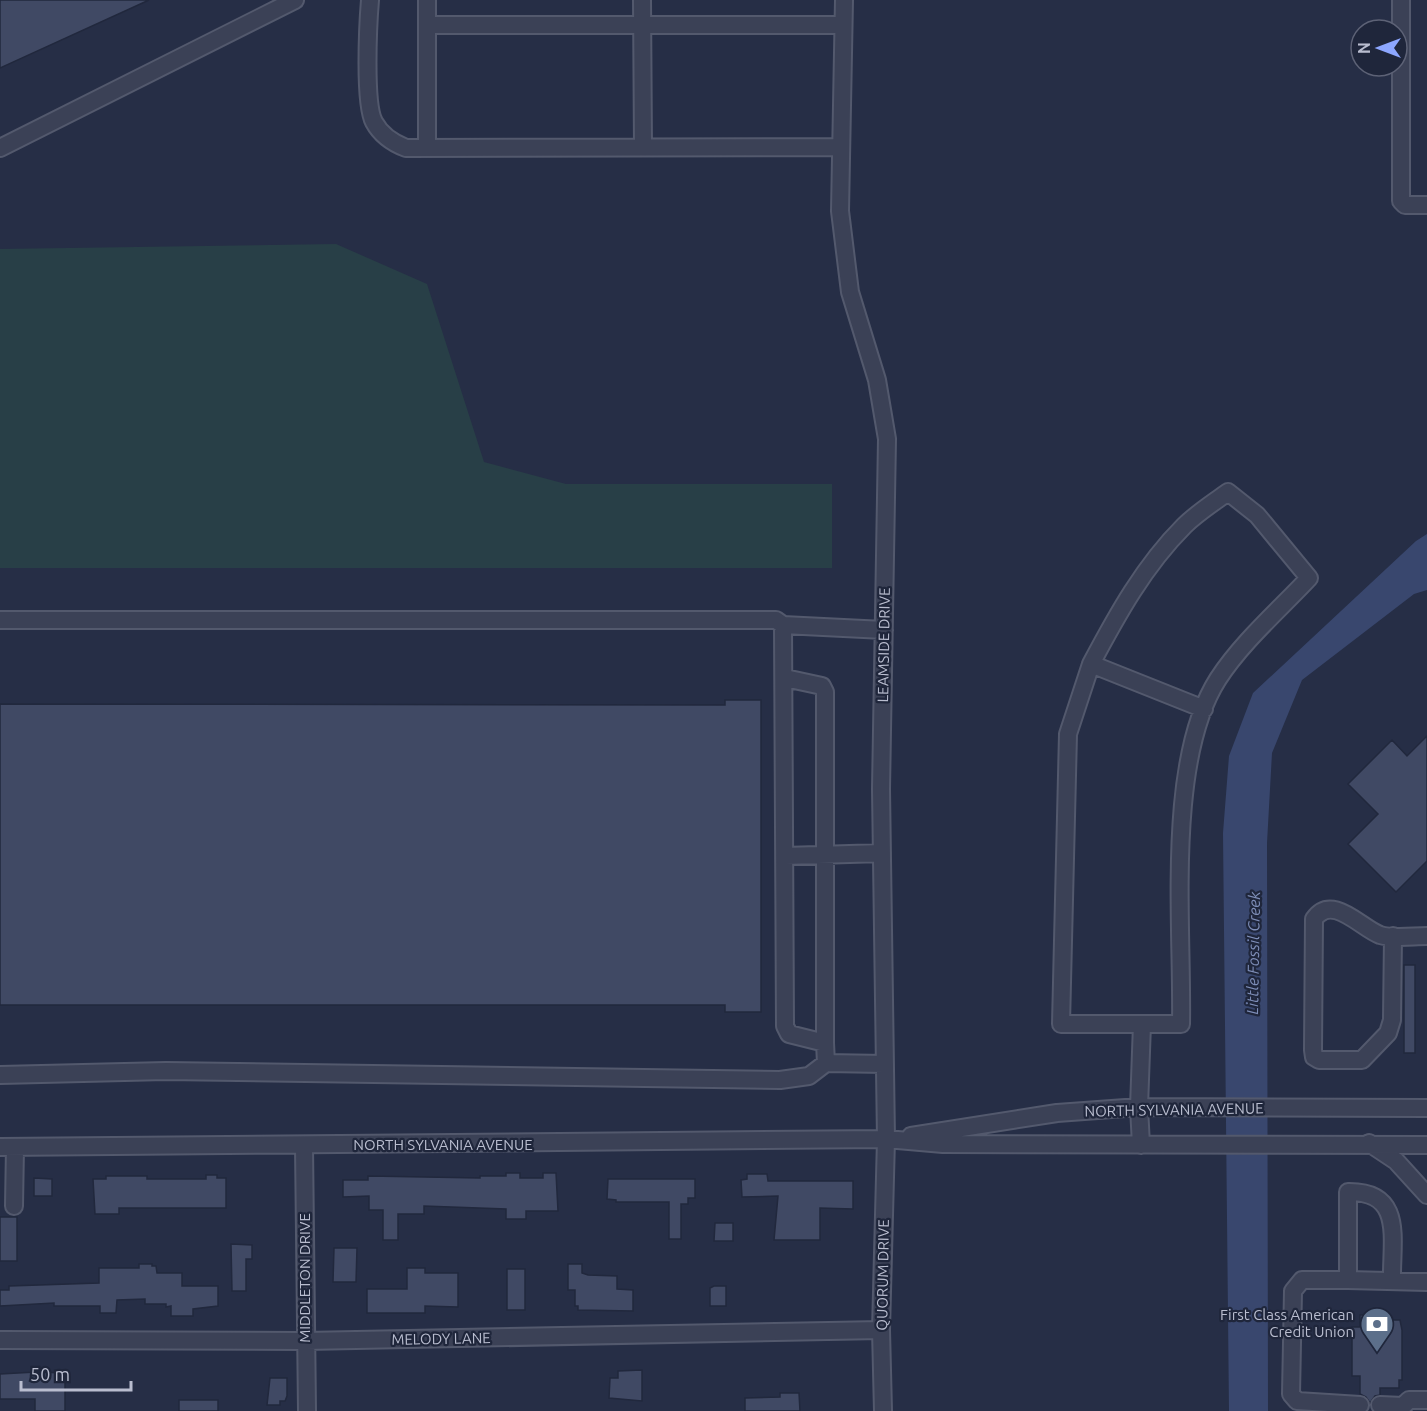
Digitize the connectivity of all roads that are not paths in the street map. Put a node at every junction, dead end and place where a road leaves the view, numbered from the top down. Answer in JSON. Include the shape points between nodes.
{"nodes":[{"id":1,"x":295,"y":0,"type":"edge"},
{"id":2,"x":370,"y":0,"type":"edge"},
{"id":3,"x":427,"y":0,"type":"edge"},
{"id":4,"x":642,"y":0,"type":"edge"},
{"id":5,"x":844,"y":0,"type":"edge"},
{"id":6,"x":1401,"y":0,"type":"edge"},
{"id":7,"x":843,"y":25,"type":"junction"},
{"id":8,"x":427,"y":26,"type":"junction"},
{"id":9,"x":642,"y":26,"type":"junction"},
{"id":10,"x":427,"y":147,"type":"junction"},
{"id":11,"x":643,"y":147,"type":"junction"},
{"id":12,"x":0,"y":148,"type":"edge"},
{"id":13,"x":839,"y":151,"type":"junction"},
{"id":14,"x":1427,"y":205,"type":"edge"},
{"id":15,"x":0,"y":620,"type":"edge"},
{"id":16,"x":783,"y":625,"type":"junction"},
{"id":17,"x":884,"y":630,"type":"junction"},
{"id":18,"x":1092,"y":664,"type":"junction"},
{"id":19,"x":785,"y":678,"type":"junction"},
{"id":20,"x":1204,"y":709,"type":"junction"},
{"id":21,"x":882,"y":853,"type":"junction"},
{"id":22,"x":825,"y":855,"type":"junction"},
{"id":23,"x":785,"y":856,"type":"junction"},
{"id":24,"x":1393,"y":936,"type":"junction"},
{"id":25,"x":1427,"y":936,"type":"edge"},
{"id":26,"x":1142,"y":1024,"type":"junction"},
{"id":27,"x":825,"y":1043,"type":"junction"},
{"id":28,"x":826,"y":1063,"type":"junction"},
{"id":29,"x":885,"y":1064,"type":"junction"},
{"id":30,"x":0,"y":1075,"type":"edge"},
{"id":31,"x":1139,"y":1107,"type":"junction"},
{"id":32,"x":1427,"y":1107,"type":"edge"},
{"id":33,"x":886,"y":1139,"type":"junction"},
{"id":34,"x":1369,"y":1143,"type":"junction"},
{"id":35,"x":1141,"y":1145,"type":"junction"},
{"id":36,"x":1427,"y":1145,"type":"edge"},
{"id":37,"x":304,"y":1146,"type":"junction"},
{"id":38,"x":7,"y":1147,"type":"edge"},
{"id":39,"x":1427,"y":1195,"type":"edge"},
{"id":40,"x":14,"y":1206,"type":"dead end"},
{"id":41,"x":1348,"y":1280,"type":"junction"},
{"id":42,"x":1392,"y":1281,"type":"junction"},
{"id":43,"x":1427,"y":1282,"type":"edge"},
{"id":44,"x":881,"y":1330,"type":"junction"},
{"id":45,"x":0,"y":1340,"type":"edge"},
{"id":46,"x":305,"y":1341,"type":"junction"},
{"id":47,"x":1427,"y":1400,"type":"edge"},
{"id":48,"x":1360,"y":1405,"type":"dead end"},
{"id":49,"x":1380,"y":1405,"type":"dead end"},
{"id":50,"x":307,"y":1411,"type":"edge"},
{"id":51,"x":883,"y":1411,"type":"edge"}],
"edges":[{"from":1,"to":12,"type":"street"},
{"from":2,"to":10,"type":"street","via":[[369,102],[373,121],[393,143],[406,148]]},
{"from":3,"to":8,"type":"street"},
{"from":4,"to":9,"type":"street"},
{"from":5,"to":7,"type":"street","name":"LEAMSIDE DRIVE"},
{"from":6,"to":14,"type":"street","via":[[1401,201],[1405,205]]},
{"from":7,"to":9,"type":"street"},
{"from":7,"to":13,"type":"street","name":"LEAMSIDE DRIVE"},
{"from":8,"to":9,"type":"street"},
{"from":8,"to":10,"type":"street"},
{"from":9,"to":11,"type":"street"},
{"from":10,"to":11,"type":"street"},
{"from":11,"to":13,"type":"street"},
{"from":13,"to":17,"type":"street","name":"LEAMSIDE DRIVE","via":[[840,211],[850,292],[877,380],[887,440]]},
{"from":15,"to":16,"type":"street","via":[[776,620]]},
{"from":16,"to":17,"type":"street"},
{"from":16,"to":19,"type":"street"},
{"from":17,"to":21,"type":"street","name":"LEAMSIDE DRIVE"},
{"from":18,"to":20,"type":"street"},
{"from":18,"to":20,"type":"street","via":[[1117,614],[1156,557],[1185,525],[1228,492],[1257,515],[1309,578],[1225,671]]},
{"from":18,"to":26,"type":"street","via":[[1068,734],[1061,1024]]},
{"from":19,"to":22,"type":"street","via":[[814,683],[825,692]]},
{"from":19,"to":23,"type":"street"},
{"from":20,"to":26,"type":"street","via":[[1196,727],[1187,773],[1182,836],[1181,1024]]},
{"from":21,"to":22,"type":"street"},
{"from":21,"to":29,"type":"street","name":"LEAMSIDE DRIVE"},
{"from":22,"to":23,"type":"street"},
{"from":22,"to":27,"type":"street"},
{"from":23,"to":27,"type":"street","via":[[785,1026],[789,1034]]},
{"from":24,"to":24,"type":"street","via":[[1392,1020],[1388,1033],[1362,1060],[1314,1057],[1314,919],[1324,910],[1339,910],[1382,936]]},
{"from":24,"to":25,"type":"street"},
{"from":26,"to":31,"type":"street"},
{"from":27,"to":28,"type":"street"},
{"from":28,"to":29,"type":"street"},
{"from":28,"to":30,"type":"street","via":[[809,1076],[780,1080],[166,1071]]},
{"from":29,"to":33,"type":"street","name":"LEAMSIDE DRIVE"},
{"from":31,"to":32,"type":"street","name":"NORTH SYLVANIA AVENUE"},
{"from":31,"to":33,"type":"street","name":"NORTH SYLVANIA AVENUE","via":[[1057,1113]]},
{"from":31,"to":35,"type":"street"},
{"from":33,"to":35,"type":"street","name":"NORTH SYLVANIA AVENUE","via":[[943,1144]]},
{"from":33,"to":37,"type":"street","name":"NORTH SYLVANIA AVENUE"},
{"from":33,"to":44,"type":"street","name":"QUORUM DRIVE"},
{"from":34,"to":35,"type":"street","name":"NORTH SYLVANIA AVENUE"},
{"from":34,"to":36,"type":"street","name":"NORTH SYLVANIA AVENUE"},
{"from":34,"to":39,"type":"street","via":[[1396,1161]]},
{"from":37,"to":38,"type":"street","name":"NORTH SYLVANIA AVENUE"},
{"from":37,"to":46,"type":"street","name":"MIDDLETON DRIVE"},
{"from":38,"to":40,"type":"street"},
{"from":41,"to":42,"type":"street"},
{"from":41,"to":42,"type":"street","via":[[1348,1192],[1365,1191],[1381,1198],[1391,1214]]},
{"from":41,"to":48,"type":"street","via":[[1302,1280],[1293,1291],[1291,1394],[1297,1401]]},
{"from":42,"to":43,"type":"street"},
{"from":44,"to":46,"type":"street","name":"MELODY LANE"},
{"from":44,"to":51,"type":"street","name":"QUORUM DRIVE"},
{"from":45,"to":46,"type":"street","name":"MELODY LANE"},
{"from":46,"to":50,"type":"street","name":"MIDDLETON DRIVE"},
{"from":47,"to":49,"type":"street","via":[[1409,1400],[1403,1406]]}]}
